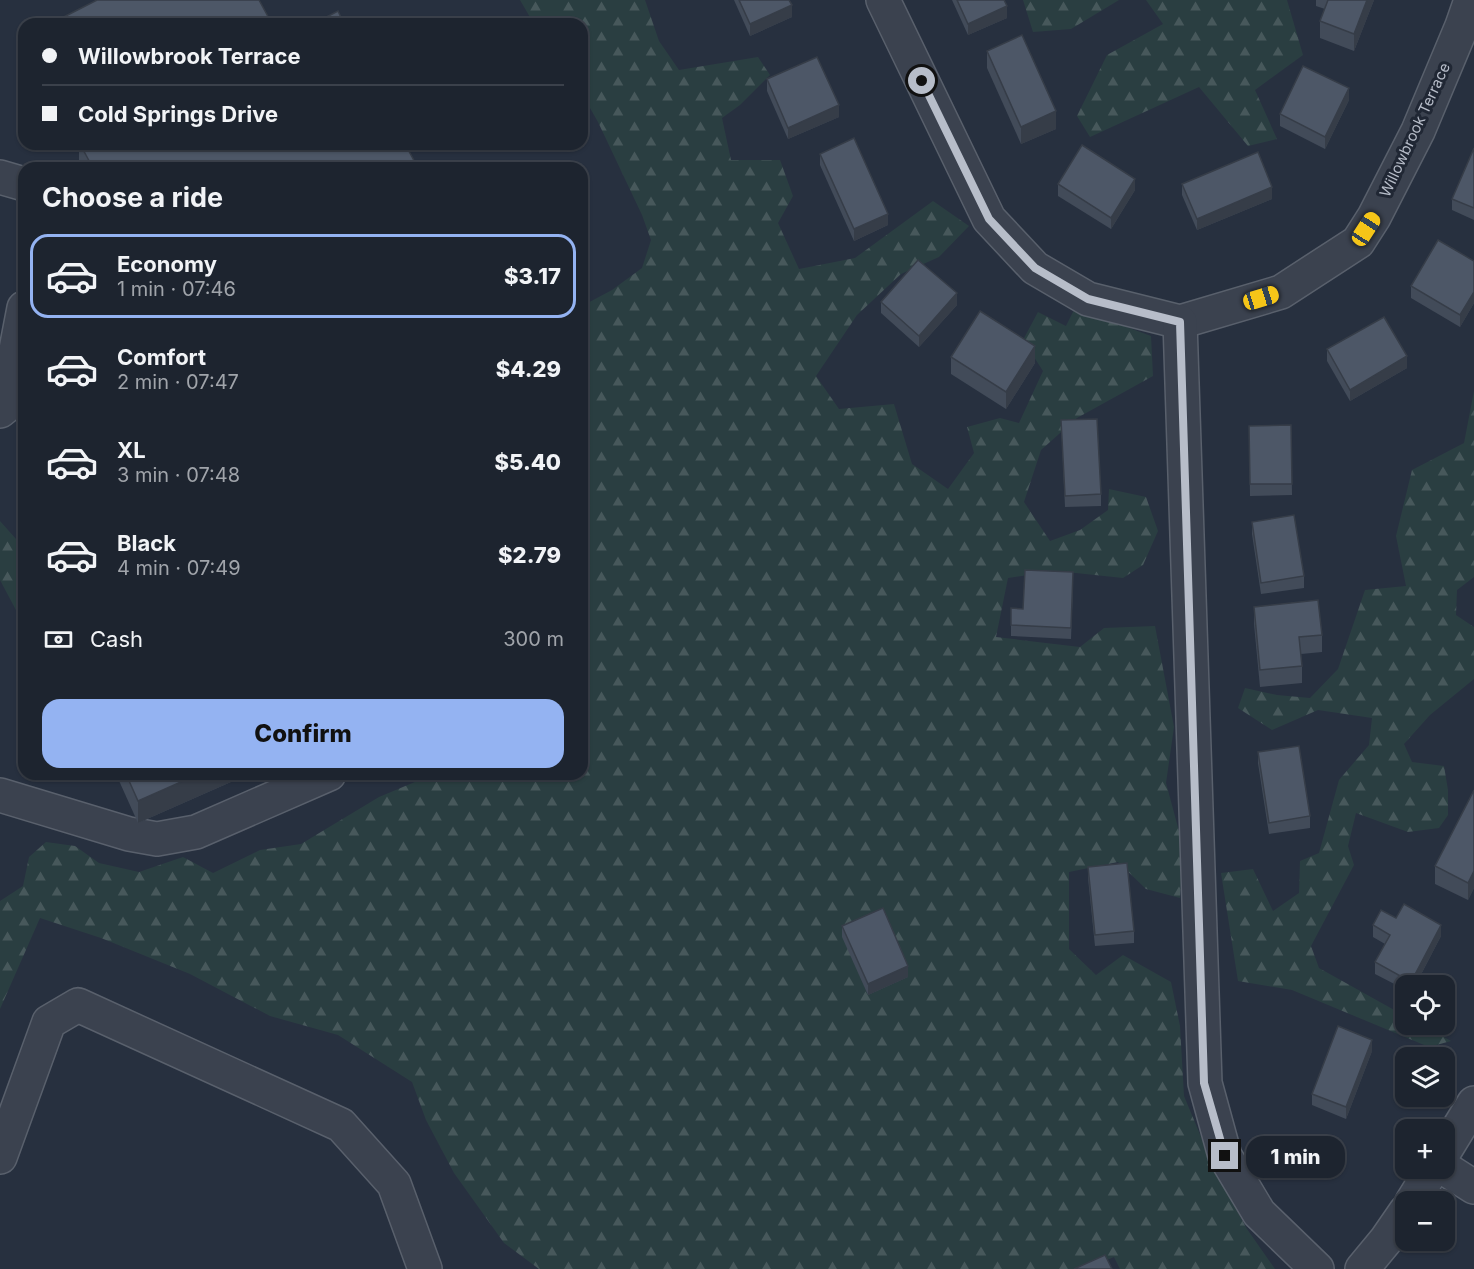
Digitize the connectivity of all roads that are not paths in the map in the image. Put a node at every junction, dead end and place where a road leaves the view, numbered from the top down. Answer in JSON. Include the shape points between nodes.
{"nodes":[{"id":1,"x":883,"y":0,"type":"edge"},
{"id":2,"x":1471,"y":0,"type":"edge"},
{"id":3,"x":0,"y":177,"type":"edge"},
{"id":4,"x":18,"y":182,"type":"edge"},
{"id":5,"x":1180,"y":322,"type":"junction"},
{"id":6,"x":18,"y":341,"type":"edge"},
{"id":7,"x":0,"y":411,"type":"edge"},
{"id":8,"x":315,"y":780,"type":"edge"},
{"id":9,"x":0,"y":795,"type":"edge"},
{"id":10,"x":1474,"y":1103,"type":"edge"},
{"id":11,"x":1455,"y":1134,"type":"edge"},
{"id":12,"x":0,"y":1157,"type":"edge"},
{"id":13,"x":1455,"y":1175,"type":"edge"},
{"id":14,"x":1474,"y":1187,"type":"edge"},
{"id":15,"x":1395,"y":1227,"type":"edge"},
{"id":16,"x":425,"y":1269,"type":"edge"},
{"id":17,"x":1317,"y":1269,"type":"edge"},
{"id":18,"x":1362,"y":1269,"type":"edge"}],
"edges":[{"from":1,"to":5,"type":"street","via":[[989,219],[1035,268],[1088,299]]},
{"from":2,"to":5,"type":"street","name":"Willowbrook Terrace","via":[[1418,131],[1358,242],[1281,292]]},
{"from":3,"to":4,"type":"street"},
{"from":5,"to":17,"type":"street","via":[[1204,1083],[1225,1156],[1260,1213]]},
{"from":6,"to":7,"type":"street","via":[[6,407]]},
{"from":8,"to":9,"type":"street","via":[[196,832],[157,839]]},
{"from":10,"to":11,"type":"street"},
{"from":12,"to":16,"type":"street","via":[[49,1022],[78,1005],[341,1125],[394,1184]]},
{"from":13,"to":14,"type":"street"},
{"from":15,"to":18,"type":"street"}]}
